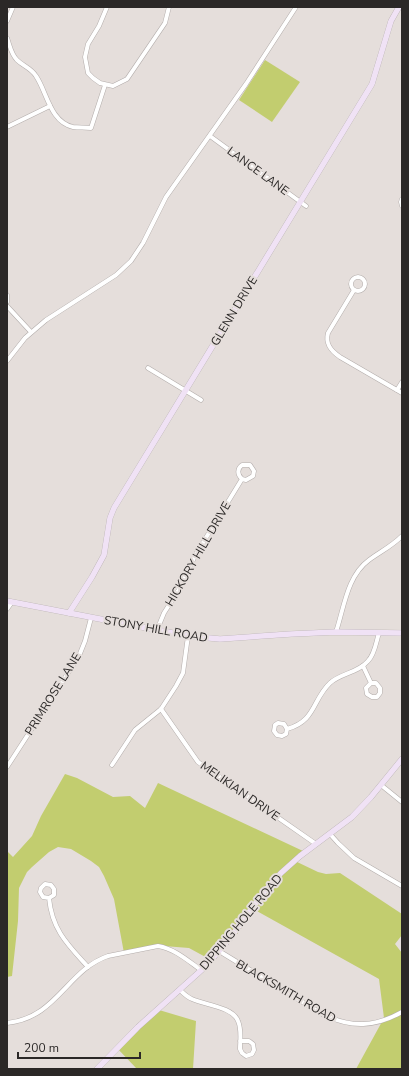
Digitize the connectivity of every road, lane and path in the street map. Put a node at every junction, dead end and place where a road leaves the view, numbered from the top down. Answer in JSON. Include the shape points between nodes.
{"nodes":[{"id":1,"x":13,"y":7,"type":"edge"},
{"id":2,"x":107,"y":7,"type":"edge"},
{"id":3,"x":168,"y":7,"type":"edge"},
{"id":4,"x":296,"y":7,"type":"edge"},
{"id":5,"x":399,"y":7,"type":"edge"},
{"id":6,"x":7,"y":21,"type":"edge"},
{"id":7,"x":7,"y":38,"type":"edge"},
{"id":8,"x":105,"y":85,"type":"junction"},
{"id":9,"x":50,"y":106,"type":"junction"},
{"id":10,"x":7,"y":127,"type":"edge"},
{"id":11,"x":210,"y":136,"type":"junction"},
{"id":12,"x":402,"y":199,"type":"edge"},
{"id":13,"x":301,"y":202,"type":"junction"},
{"id":14,"x":306,"y":206,"type":"dead end"},
{"id":15,"x":402,"y":206,"type":"edge"},
{"id":16,"x":354,"y":290,"type":"dead end"},
{"id":17,"x":7,"y":295,"type":"edge"},
{"id":18,"x":7,"y":302,"type":"edge"},
{"id":19,"x":7,"y":306,"type":"edge"},
{"id":20,"x":31,"y":332,"type":"junction"},
{"id":21,"x":7,"y":361,"type":"edge"},
{"id":22,"x":148,"y":368,"type":"dead end"},
{"id":23,"x":402,"y":382,"type":"edge"},
{"id":24,"x":397,"y":390,"type":"junction"},
{"id":25,"x":185,"y":391,"type":"junction"},
{"id":26,"x":402,"y":393,"type":"edge"},
{"id":27,"x":202,"y":400,"type":"dead end"},
{"id":28,"x":242,"y":479,"type":"dead end"},
{"id":29,"x":402,"y":536,"type":"edge"},
{"id":30,"x":9,"y":601,"type":"edge"},
{"id":31,"x":7,"y":609,"type":"edge"},
{"id":32,"x":70,"y":613,"type":"junction"},
{"id":33,"x":91,"y":618,"type":"junction"},
{"id":34,"x":157,"y":630,"type":"junction"},
{"id":35,"x":336,"y":632,"type":"junction"},
{"id":36,"x":379,"y":633,"type":"junction"},
{"id":37,"x":402,"y":633,"type":"edge"},
{"id":38,"x":188,"y":636,"type":"junction"},
{"id":39,"x":363,"y":666,"type":"junction"},
{"id":40,"x":371,"y":683,"type":"dead end"},
{"id":41,"x":161,"y":709,"type":"junction"},
{"id":42,"x":287,"y":729,"type":"dead end"},
{"id":43,"x":402,"y":759,"type":"edge"},
{"id":44,"x":112,"y":765,"type":"dead end"},
{"id":45,"x":7,"y":767,"type":"edge"},
{"id":46,"x":381,"y":785,"type":"junction"},
{"id":47,"x":402,"y":802,"type":"edge"},
{"id":48,"x":330,"y":834,"type":"junction"},
{"id":49,"x":316,"y":844,"type":"junction"},
{"id":50,"x":402,"y":886,"type":"edge"},
{"id":51,"x":49,"y":898,"type":"dead end"},
{"id":52,"x":218,"y":951,"type":"junction"},
{"id":53,"x":88,"y":967,"type":"junction"},
{"id":54,"x":201,"y":970,"type":"junction"},
{"id":55,"x":180,"y":990,"type":"junction"},
{"id":56,"x":402,"y":1012,"type":"edge"},
{"id":57,"x":7,"y":1023,"type":"edge"},
{"id":58,"x":240,"y":1041,"type":"dead end"},
{"id":59,"x":97,"y":1069,"type":"edge"}],
"edges":[{"from":1,"to":6,"type":"street"},
{"from":2,"to":8,"type":"street","via":[[84,57],[88,73]]},
{"from":3,"to":8,"type":"street","via":[[165,23],[127,79],[114,86]]},
{"from":4,"to":11,"type":"street"},
{"from":5,"to":13,"type":"main road","name":"GLENN DRIVE","via":[[391,21],[372,84]]},
{"from":7,"to":9,"type":"street","via":[[12,54],[36,75]]},
{"from":8,"to":9,"type":"street","via":[[91,128],[71,126],[62,121]]},
{"from":9,"to":10,"type":"street"},
{"from":11,"to":13,"type":"street","name":"LANCE LANE"},
{"from":11,"to":20,"type":"street","via":[[160,207],[143,243],[131,261],[116,275],[55,313]]},
{"from":12,"to":15,"type":"street"},
{"from":13,"to":14,"type":"street","name":"LANCE LANE"},
{"from":13,"to":25,"type":"main road","name":"GLENN DRIVE"},
{"from":16,"to":24,"type":"street","via":[[328,333],[328,345],[335,354]]},
{"from":17,"to":18,"type":"street"},
{"from":19,"to":20,"type":"street"},
{"from":20,"to":21,"type":"street"},
{"from":22,"to":25,"type":"street"},
{"from":23,"to":24,"type":"street"},
{"from":24,"to":26,"type":"street"},
{"from":25,"to":27,"type":"street"},
{"from":25,"to":32,"type":"main road","name":"GLENN DRIVE","via":[[114,508],[104,555]]},
{"from":28,"to":34,"type":"street","name":"HICKORY HILL DRIVE","via":[[196,554]]},
{"from":29,"to":35,"type":"street","via":[[357,572]]},
{"from":30,"to":31,"type":"street"},
{"from":30,"to":32,"type":"main road","name":"STONY HILL ROAD"},
{"from":32,"to":33,"type":"main road","name":"STONY HILL ROAD"},
{"from":33,"to":34,"type":"main road","name":"STONY HILL ROAD"},
{"from":33,"to":45,"type":"street","name":"PRIMROSE LANE","via":[[79,656]]},
{"from":34,"to":38,"type":"main road","name":"STONY HILL ROAD"},
{"from":35,"to":36,"type":"main road","name":"STONY HILL ROAD"},
{"from":35,"to":38,"type":"main road","name":"STONY HILL ROAD","via":[[220,639]]},
{"from":36,"to":37,"type":"main road","name":"STONY HILL ROAD"},
{"from":36,"to":39,"type":"street","via":[[373,654]]},
{"from":38,"to":41,"type":"street","via":[[180,680]]},
{"from":39,"to":40,"type":"street"},
{"from":39,"to":42,"type":"street","via":[[331,682],[308,717]]},
{"from":41,"to":44,"type":"street","via":[[134,730]]},
{"from":41,"to":49,"type":"street","name":"MELIKIAN DRIVE","via":[[198,762]]},
{"from":43,"to":46,"type":"main road","name":"DIPPING HOLE ROAD"},
{"from":46,"to":47,"type":"street"},
{"from":46,"to":48,"type":"main road","name":"DIPPING HOLE ROAD","via":[[352,817]]},
{"from":48,"to":49,"type":"main road","name":"DIPPING HOLE ROAD"},
{"from":48,"to":50,"type":"street","via":[[354,858]]},
{"from":49,"to":52,"type":"main road","name":"DIPPING HOLE ROAD","via":[[272,884]]},
{"from":51,"to":53,"type":"street","via":[[52,919],[60,934]]},
{"from":52,"to":54,"type":"main road","name":"DIPPING HOLE ROAD"},
{"from":52,"to":56,"type":"street","name":"BLACKSMITH ROAD","via":[[336,1021],[369,1024],[381,1022]]},
{"from":53,"to":54,"type":"street","via":[[108,956],[158,946],[173,950]]},
{"from":53,"to":57,"type":"street","via":[[35,1016]]},
{"from":54,"to":55,"type":"main road","name":"DIPPING HOLE ROAD"},
{"from":55,"to":58,"type":"street","via":[[192,1000],[228,1011],[235,1016],[239,1023]]},
{"from":55,"to":59,"type":"main road","name":"DIPPING HOLE ROAD"}]}
